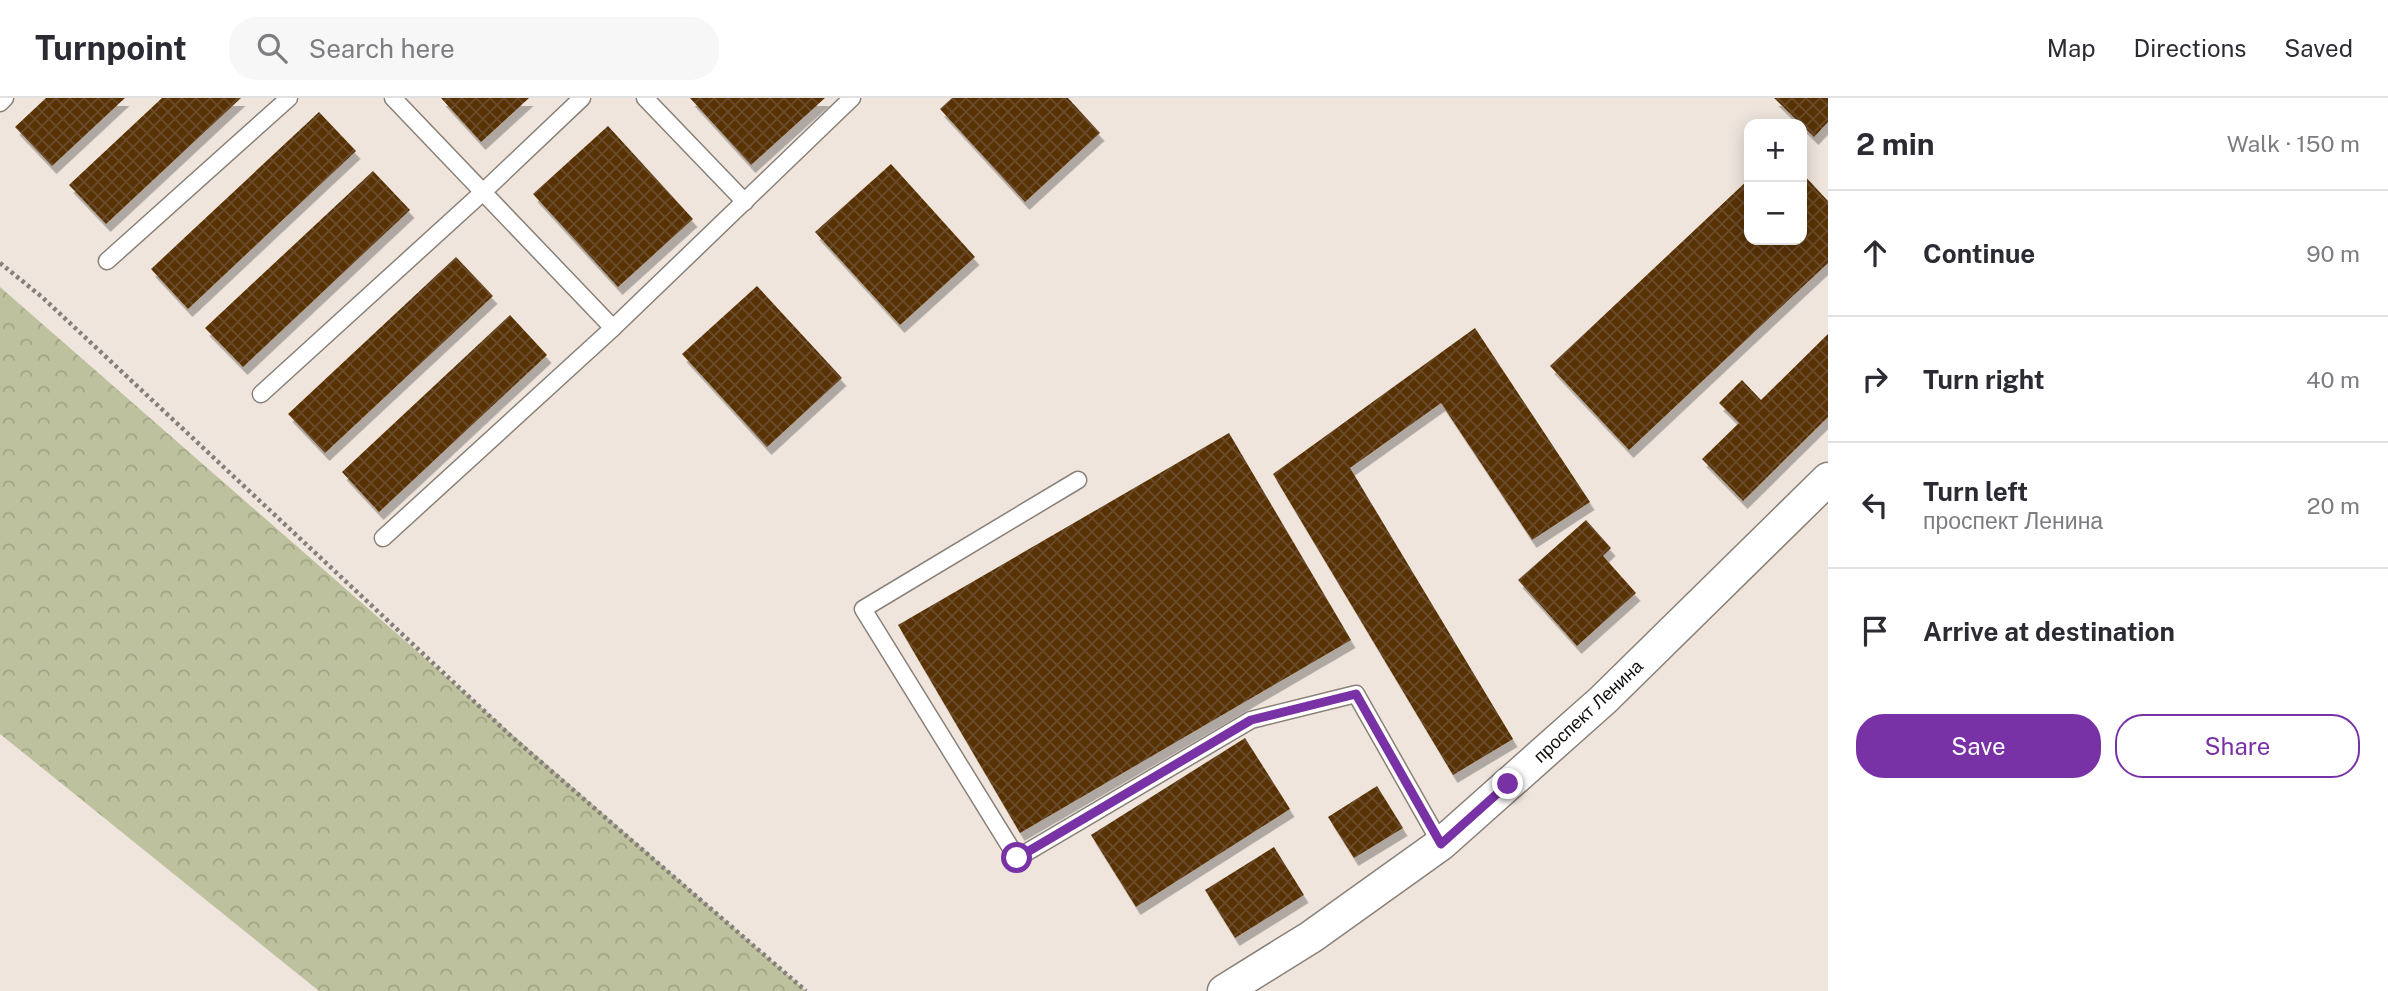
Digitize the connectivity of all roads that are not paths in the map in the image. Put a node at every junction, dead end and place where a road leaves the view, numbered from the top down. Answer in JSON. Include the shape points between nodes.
{"nodes":[{"id":1,"x":5,"y":98,"type":"edge"},
{"id":2,"x":289,"y":98,"type":"edge"},
{"id":3,"x":393,"y":98,"type":"edge"},
{"id":4,"x":582,"y":98,"type":"edge"},
{"id":5,"x":645,"y":98,"type":"edge"},
{"id":6,"x":852,"y":98,"type":"edge"},
{"id":7,"x":0,"y":103,"type":"edge"},
{"id":8,"x":483,"y":192,"type":"junction"},
{"id":9,"x":745,"y":202,"type":"junction"},
{"id":10,"x":107,"y":261,"type":"dead end"},
{"id":11,"x":613,"y":328,"type":"junction"},
{"id":12,"x":261,"y":394,"type":"dead end"},
{"id":13,"x":1828,"y":479,"type":"edge"},
{"id":14,"x":1078,"y":480,"type":"dead end"},
{"id":15,"x":383,"y":538,"type":"dead end"},
{"id":16,"x":1441,"y":844,"type":"junction"},
{"id":17,"x":1224,"y":991,"type":"edge"}],
"edges":[{"from":1,"to":7,"type":"lane"},
{"from":2,"to":10,"type":"lane"},
{"from":3,"to":8,"type":"lane"},
{"from":4,"to":8,"type":"lane"},
{"from":5,"to":9,"type":"lane"},
{"from":6,"to":9,"type":"lane"},
{"from":8,"to":11,"type":"lane"},
{"from":8,"to":12,"type":"lane"},
{"from":9,"to":11,"type":"lane"},
{"from":11,"to":15,"type":"lane"},
{"from":13,"to":16,"type":"street","name":"проспект Ленина","via":[[1603,700]]},
{"from":14,"to":16,"type":"lane","via":[[863,609],[1017,858],[1251,720],[1356,694]]},
{"from":16,"to":17,"type":"street","name":"проспект Ленина","via":[[1311,937]]}]}
